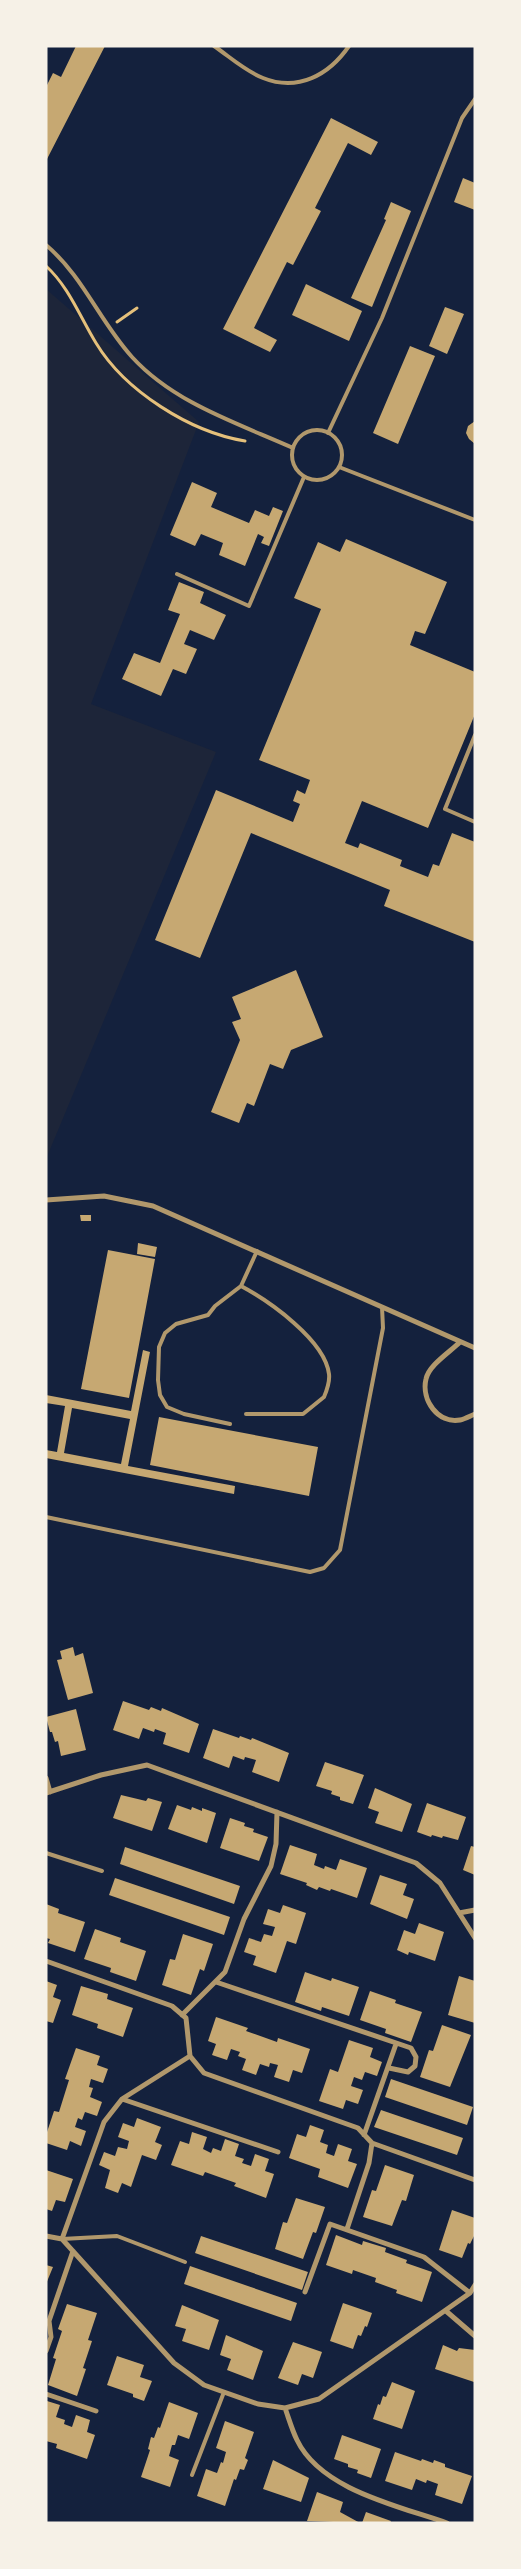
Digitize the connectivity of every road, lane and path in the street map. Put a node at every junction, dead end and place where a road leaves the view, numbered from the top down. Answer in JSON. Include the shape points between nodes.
{"nodes":[{"id":1,"x":214,"y":46,"type":"edge"},
{"id":2,"x":349,"y":46,"type":"edge"},
{"id":3,"x":475,"y":99,"type":"edge"},
{"id":4,"x":46,"y":245,"type":"edge"},
{"id":5,"x":137,"y":308,"type":"dead end"},
{"id":6,"x":109,"y":327,"type":"junction"},
{"id":7,"x":328,"y":433,"type":"junction"},
{"id":8,"x":293,"y":448,"type":"junction"},
{"id":9,"x":339,"y":467,"type":"junction"},
{"id":10,"x":304,"y":477,"type":"junction"},
{"id":11,"x":475,"y":520,"type":"edge"},
{"id":12,"x":177,"y":574,"type":"dead end"},
{"id":13,"x":475,"y":735,"type":"edge"},
{"id":14,"x":475,"y":822,"type":"edge"},
{"id":15,"x":46,"y":1200,"type":"edge"},
{"id":16,"x":257,"y":1251,"type":"junction"},
{"id":17,"x":241,"y":1286,"type":"junction"},
{"id":18,"x":382,"y":1307,"type":"junction"},
{"id":19,"x":460,"y":1342,"type":"junction"},
{"id":20,"x":475,"y":1348,"type":"edge"},
{"id":21,"x":246,"y":1414,"type":"dead end"},
{"id":22,"x":475,"y":1414,"type":"edge"},
{"id":23,"x":230,"y":1424,"type":"dead end"},
{"id":24,"x":46,"y":1517,"type":"edge"},
{"id":25,"x":46,"y":1778,"type":"edge"},
{"id":26,"x":48,"y":1792,"type":"edge"},
{"id":27,"x":277,"y":1812,"type":"junction"},
{"id":28,"x":46,"y":1853,"type":"edge"},
{"id":29,"x":102,"y":1871,"type":"dead end"},
{"id":30,"x":475,"y":1910,"type":"edge"},
{"id":31,"x":459,"y":1913,"type":"junction"},
{"id":32,"x":475,"y":1938,"type":"edge"},
{"id":33,"x":46,"y":1961,"type":"edge"},
{"id":34,"x":216,"y":1982,"type":"junction"},
{"id":35,"x":182,"y":2015,"type":"junction"},
{"id":36,"x":396,"y":2044,"type":"junction"},
{"id":37,"x":190,"y":2056,"type":"junction"},
{"id":38,"x":389,"y":2068,"type":"junction"},
{"id":39,"x":122,"y":2099,"type":"junction"},
{"id":40,"x":364,"y":2135,"type":"junction"},
{"id":41,"x":372,"y":2143,"type":"junction"},
{"id":42,"x":278,"y":2152,"type":"dead end"},
{"id":43,"x":475,"y":2180,"type":"edge"},
{"id":44,"x":347,"y":2229,"type":"junction"},
{"id":45,"x":46,"y":2236,"type":"edge"},
{"id":46,"x":62,"y":2240,"type":"junction"},
{"id":47,"x":73,"y":2252,"type":"junction"},
{"id":48,"x":185,"y":2262,"type":"dead end"},
{"id":49,"x":475,"y":2285,"type":"edge"},
{"id":50,"x":305,"y":2292,"type":"dead end"},
{"id":51,"x":470,"y":2293,"type":"junction"},
{"id":52,"x":446,"y":2311,"type":"junction"},
{"id":53,"x":475,"y":2336,"type":"edge"},
{"id":54,"x":46,"y":2351,"type":"edge"},
{"id":55,"x":224,"y":2392,"type":"junction"},
{"id":56,"x":46,"y":2394,"type":"edge"},
{"id":57,"x":285,"y":2408,"type":"junction"},
{"id":58,"x":96,"y":2411,"type":"dead end"},
{"id":59,"x":192,"y":2475,"type":"dead end"},
{"id":60,"x":447,"y":2523,"type":"edge"}],
"edges":[{"from":1,"to":2,"type":"lane","via":[[262,78],[280,83],[302,81],[325,73],[340,60]]},
{"from":3,"to":7,"type":"lane","via":[[462,118],[382,318]]},
{"from":4,"to":6,"type":"lane","via":[[68,267]]},
{"from":5,"to":6,"type":"path"},
{"from":6,"to":8,"type":"lane","via":[[132,357],[160,384],[182,398]]},
{"from":7,"to":8,"type":"lane","via":[[304,434]]},
{"from":7,"to":9,"type":"lane","via":[[341,452]]},
{"from":8,"to":10,"type":"lane","via":[[294,464]]},
{"from":9,"to":10,"type":"lane","via":[[320,480]]},
{"from":9,"to":11,"type":"lane"},
{"from":10,"to":12,"type":"lane","via":[[249,606]]},
{"from":13,"to":14,"type":"lane","via":[[445,809]]},
{"from":15,"to":16,"type":"street","via":[[104,1196],[131,1200],[153,1206]]},
{"from":16,"to":17,"type":"lane"},
{"from":16,"to":18,"type":"street"},
{"from":17,"to":21,"type":"lane","via":[[279,1310],[313,1342],[329,1374],[324,1397],[303,1414]]},
{"from":17,"to":23,"type":"lane","via":[[208,1315],[176,1324],[166,1333],[159,1347],[157,1362],[160,1395],[167,1407]]},
{"from":18,"to":19,"type":"street"},
{"from":18,"to":24,"type":"lane","via":[[383,1328],[340,1550],[324,1568],[310,1572]]},
{"from":19,"to":20,"type":"street"},
{"from":19,"to":22,"type":"street","via":[[426,1378],[426,1396],[434,1410],[445,1419],[460,1420]]},
{"from":25,"to":26,"type":"street"},
{"from":26,"to":27,"type":"street","via":[[147,1765]]},
{"from":27,"to":31,"type":"street","via":[[416,1863],[440,1883]]},
{"from":27,"to":34,"type":"street","via":[[276,1844],[271,1866],[244,1919],[225,1972]]},
{"from":28,"to":29,"type":"lane"},
{"from":30,"to":31,"type":"street"},
{"from":31,"to":32,"type":"street"},
{"from":33,"to":35,"type":"street","via":[[172,2006]]},
{"from":34,"to":35,"type":"street"},
{"from":34,"to":36,"type":"street"},
{"from":35,"to":37,"type":"street","via":[[186,2018]]},
{"from":36,"to":38,"type":"street"},
{"from":36,"to":38,"type":"street","via":[[411,2048],[416,2057],[415,2066],[408,2072]]},
{"from":37,"to":39,"type":"street"},
{"from":37,"to":40,"type":"street","via":[[204,2073],[358,2128]]},
{"from":38,"to":40,"type":"street"},
{"from":39,"to":42,"type":"street"},
{"from":39,"to":46,"type":"street","via":[[104,2122]]},
{"from":40,"to":41,"type":"street"},
{"from":41,"to":43,"type":"street"},
{"from":41,"to":44,"type":"street","via":[[369,2163]]},
{"from":44,"to":50,"type":"street","via":[[330,2224]]},
{"from":44,"to":51,"type":"street","via":[[424,2257]]},
{"from":45,"to":46,"type":"street"},
{"from":46,"to":47,"type":"street"},
{"from":46,"to":48,"type":"lane","via":[[117,2236]]},
{"from":47,"to":54,"type":"street","via":[[50,2321],[51,2337]]},
{"from":47,"to":55,"type":"street","via":[[174,2362],[204,2385]]},
{"from":49,"to":51,"type":"street"},
{"from":51,"to":52,"type":"street"},
{"from":52,"to":53,"type":"street"},
{"from":52,"to":57,"type":"street","via":[[319,2399]]},
{"from":55,"to":57,"type":"street","via":[[258,2404]]},
{"from":55,"to":59,"type":"lane"},
{"from":56,"to":58,"type":"street"},
{"from":57,"to":60,"type":"street","via":[[297,2442],[321,2470],[359,2492]]}]}
